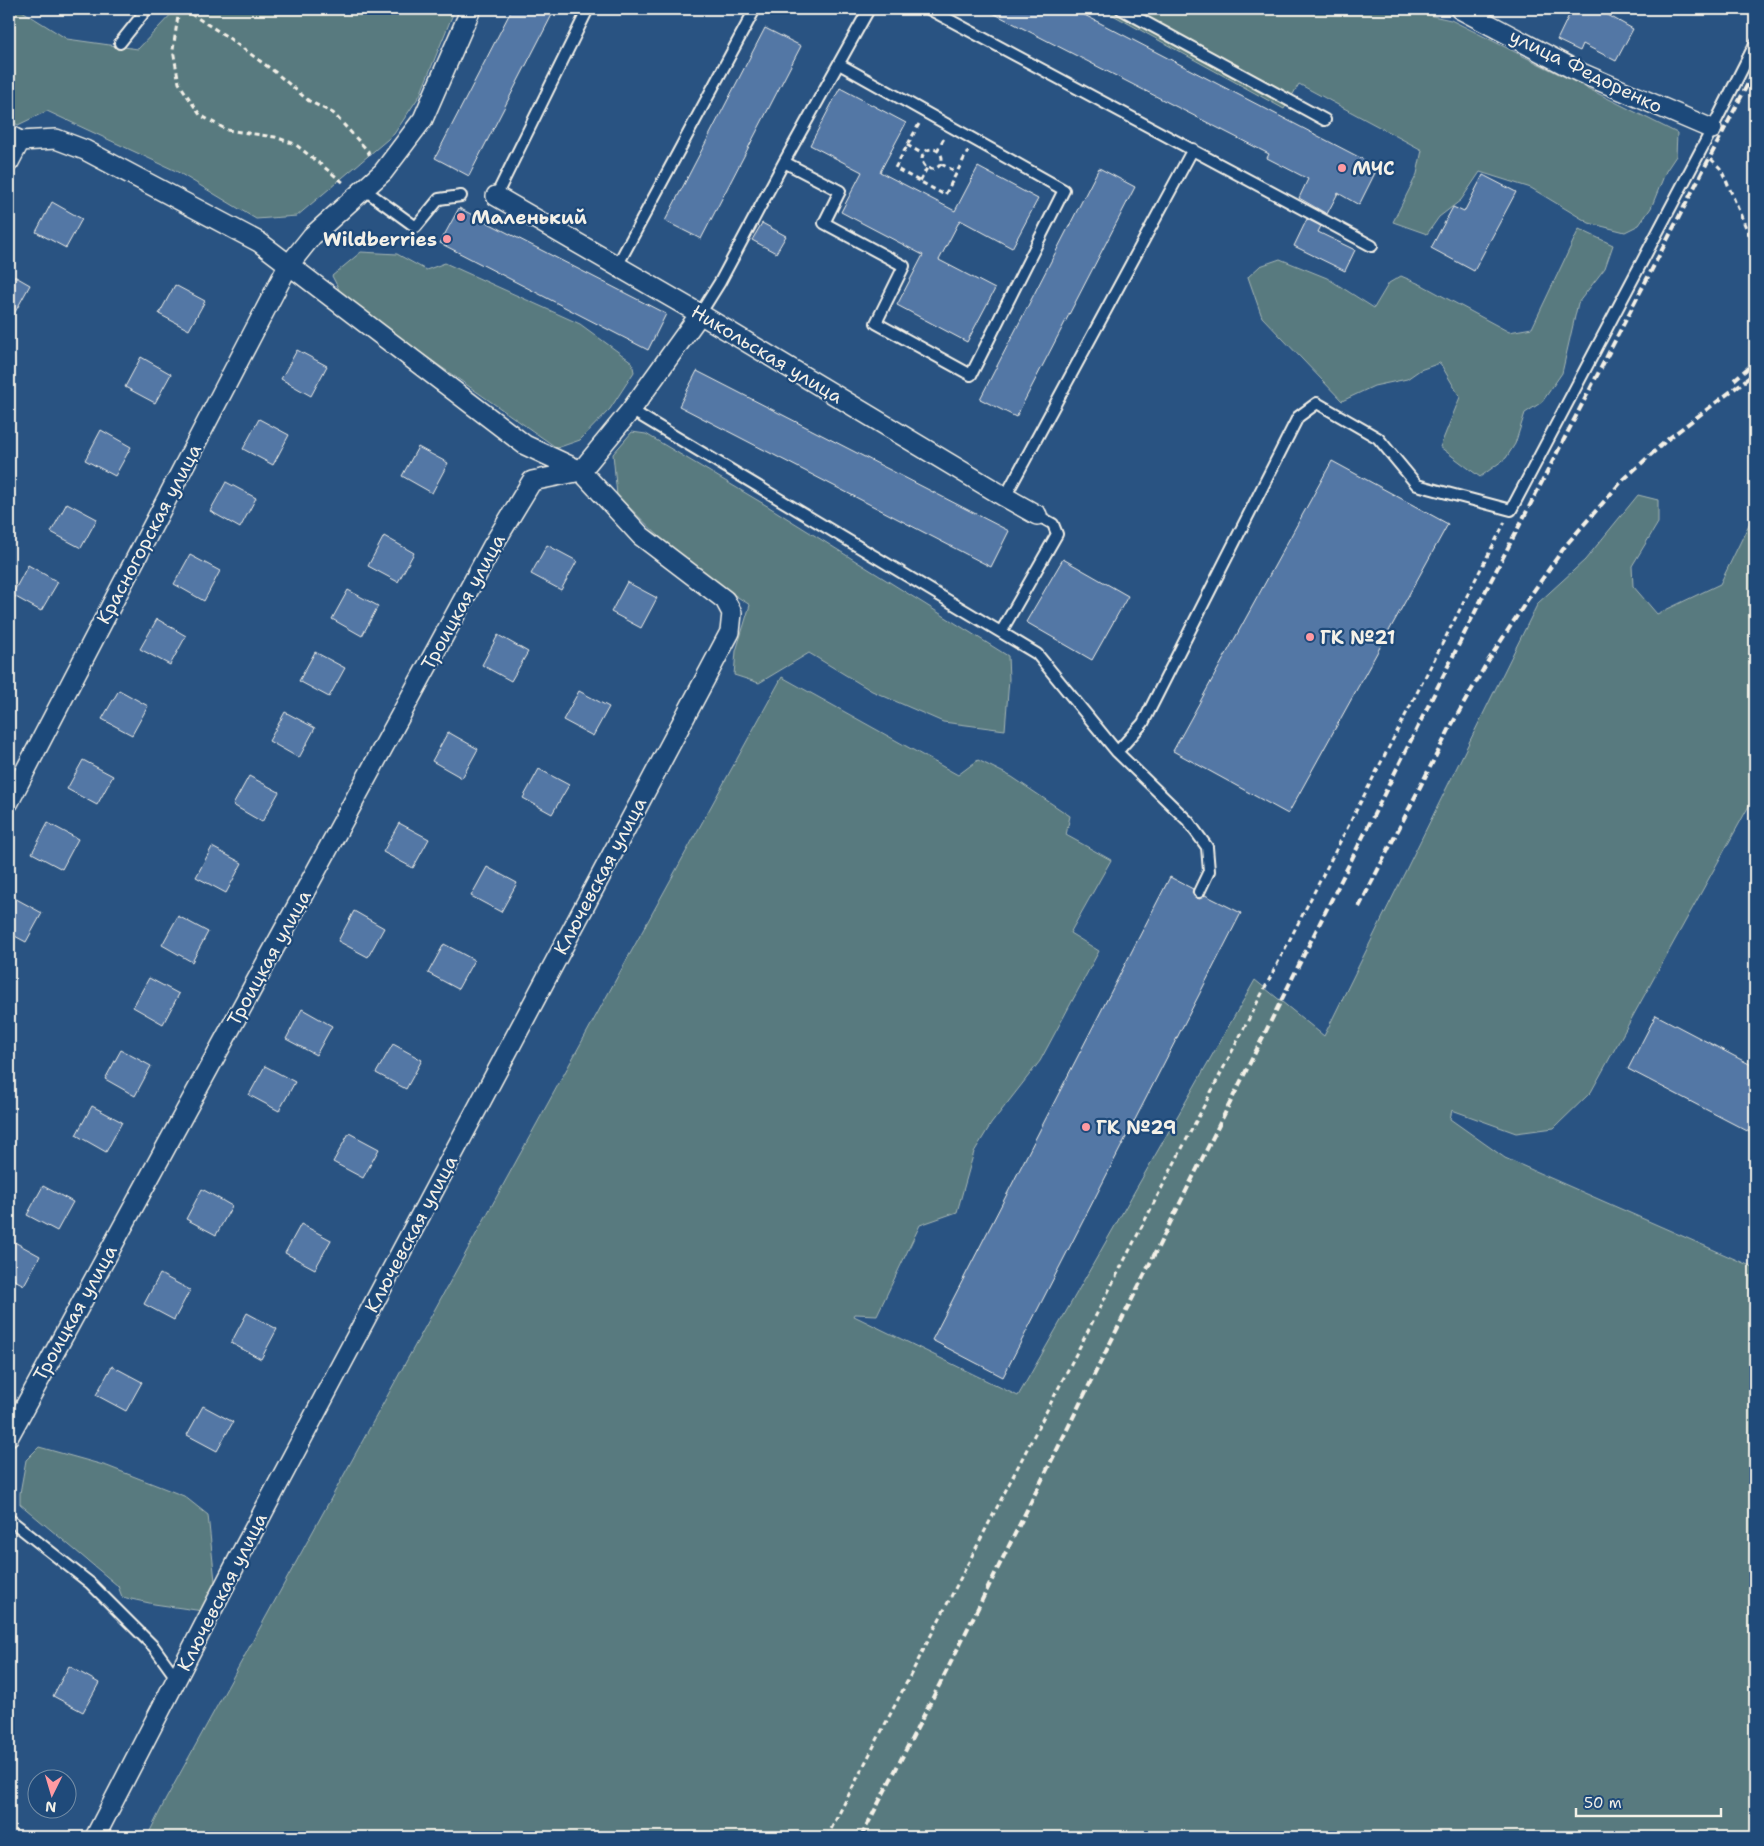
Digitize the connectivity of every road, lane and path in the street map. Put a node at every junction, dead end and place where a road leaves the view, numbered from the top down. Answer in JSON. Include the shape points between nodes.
{"nodes":[{"id":1,"x":147,"y":9,"type":"edge"},
{"id":2,"x":178,"y":9,"type":"edge"},
{"id":3,"x":183,"y":9,"type":"edge"},
{"id":4,"x":471,"y":9,"type":"edge"},
{"id":5,"x":588,"y":9,"type":"edge"},
{"id":6,"x":755,"y":9,"type":"edge"},
{"id":7,"x":869,"y":9,"type":"edge"},
{"id":8,"x":929,"y":9,"type":"edge"},
{"id":9,"x":1121,"y":9,"type":"edge"},
{"id":10,"x":1461,"y":9,"type":"edge"},
{"id":11,"x":941,"y":12,"type":"edge"},
{"id":12,"x":120,"y":43,"type":"dead end"},
{"id":13,"x":1755,"y":44,"type":"edge"},
{"id":14,"x":839,"y":64,"type":"junction"},
{"id":15,"x":925,"y":112,"type":"junction"},
{"id":16,"x":1325,"y":120,"type":"dead end"},
{"id":17,"x":1712,"y":129,"type":"junction"},
{"id":18,"x":14,"y":138,"type":"edge"},
{"id":19,"x":974,"y":140,"type":"junction"},
{"id":20,"x":907,"y":145,"type":"junction"},
{"id":21,"x":1193,"y":149,"type":"junction"},
{"id":22,"x":1701,"y":151,"type":"junction"},
{"id":23,"x":923,"y":154,"type":"junction"},
{"id":24,"x":9,"y":162,"type":"edge"},
{"id":25,"x":784,"y":162,"type":"junction"},
{"id":26,"x":942,"y":164,"type":"junction"},
{"id":27,"x":927,"y":168,"type":"junction"},
{"id":28,"x":957,"y":172,"type":"junction"},
{"id":29,"x":920,"y":181,"type":"junction"},
{"id":30,"x":366,"y":188,"type":"junction"},
{"id":31,"x":461,"y":196,"type":"dead end"},
{"id":32,"x":496,"y":196,"type":"joint"},
{"id":33,"x":1372,"y":246,"type":"dead end"},
{"id":34,"x":1755,"y":248,"type":"edge"},
{"id":35,"x":288,"y":266,"type":"junction"},
{"id":36,"x":617,"y":266,"type":"junction"},
{"id":37,"x":700,"y":314,"type":"junction"},
{"id":38,"x":631,"y":410,"type":"junction"},
{"id":39,"x":581,"y":471,"type":"junction"},
{"id":40,"x":1005,"y":498,"type":"junction"},
{"id":41,"x":1511,"y":510,"type":"junction"},
{"id":42,"x":1037,"y":514,"type":"joint"},
{"id":43,"x":1001,"y":632,"type":"junction"},
{"id":44,"x":1117,"y":752,"type":"junction"},
{"id":45,"x":9,"y":802,"type":"edge"},
{"id":46,"x":1200,"y":892,"type":"dead end"},
{"id":47,"x":9,"y":1436,"type":"edge"},
{"id":48,"x":9,"y":1519,"type":"edge"},
{"id":49,"x":177,"y":1678,"type":"junction"},
{"id":50,"x":95,"y":1837,"type":"edge"},
{"id":51,"x":827,"y":1837,"type":"edge"}],
"edges":[{"from":1,"to":12,"type":"lane"},
{"from":2,"to":30,"type":"path","via":[[173,50],[179,83],[200,115],[228,130],[275,137],[296,144],[330,171]]},
{"from":3,"to":30,"type":"path","via":[[275,72],[308,101],[332,112],[368,151]]},
{"from":4,"to":30,"type":"street","name":"Красногорская улица","via":[[423,119],[383,172]]},
{"from":5,"to":32,"type":"lane"},
{"from":6,"to":36,"type":"lane"},
{"from":7,"to":14,"type":"lane"},
{"from":8,"to":11,"type":"lane"},
{"from":9,"to":16,"type":"lane"},
{"from":10,"to":17,"type":"street","name":"улица Федоренко","via":[[1579,72]]},
{"from":11,"to":21,"type":"lane"},
{"from":13,"to":17,"type":"lane"},
{"from":14,"to":15,"type":"lane"},
{"from":14,"to":25,"type":"lane"},
{"from":15,"to":19,"type":"lane"},
{"from":15,"to":20,"type":"path"},
{"from":17,"to":22,"type":"lane"},
{"from":18,"to":24,"type":"street"},
{"from":18,"to":35,"type":"street","via":[[56,139],[85,150],[259,242]]},
{"from":19,"to":25,"type":"lane","via":[[1064,190],[971,375],[876,323],[904,266],[824,223],[840,191]]},
{"from":19,"to":28,"type":"path"},
{"from":20,"to":23,"type":"path"},
{"from":20,"to":29,"type":"path","via":[[895,168]]},
{"from":21,"to":33,"type":"lane"},
{"from":21,"to":40,"type":"lane"},
{"from":22,"to":34,"type":"path","via":[[1720,168]]},
{"from":22,"to":41,"type":"lane"},
{"from":23,"to":26,"type":"path","via":[[932,149],[938,151]]},
{"from":23,"to":27,"type":"path","via":[[922,160]]},
{"from":25,"to":37,"type":"lane"},
{"from":26,"to":27,"type":"path","via":[[937,169]]},
{"from":26,"to":28,"type":"path"},
{"from":27,"to":29,"type":"path"},
{"from":28,"to":29,"type":"path","via":[[945,195]]},
{"from":30,"to":31,"type":"lane","via":[[416,227],[439,199]]},
{"from":30,"to":35,"type":"street","name":"Красногорская улица","via":[[312,236]]},
{"from":32,"to":36,"type":"street","name":"Никольская улица"},
{"from":35,"to":39,"type":"street","via":[[526,444]]},
{"from":35,"to":45,"type":"street","name":"Красногорская улица"},
{"from":36,"to":37,"type":"street","name":"Никольская улица"},
{"from":37,"to":38,"type":"street"},
{"from":37,"to":40,"type":"street","name":"Никольская улица"},
{"from":38,"to":39,"type":"street"},
{"from":38,"to":43,"type":"lane"},
{"from":39,"to":47,"type":"street","name":"Троицкая улица","via":[[532,481],[492,547]]},
{"from":39,"to":49,"type":"street","name":"Ключевская улица","via":[[641,536],[725,600],[732,614],[730,632]]},
{"from":40,"to":42,"type":"street","name":"Никольская улица"},
{"from":41,"to":44,"type":"lane","via":[[1417,485],[1378,438],[1317,403],[1298,417],[1144,723]]},
{"from":41,"to":51,"type":"path"},
{"from":42,"to":43,"type":"lane","via":[[1053,524],[1057,534]]},
{"from":43,"to":44,"type":"lane","via":[[1037,654]]},
{"from":44,"to":46,"type":"lane","via":[[1188,821],[1208,847],[1209,871]]},
{"from":48,"to":49,"type":"lane","via":[[90,1583],[154,1647]]},
{"from":49,"to":50,"type":"street","name":"Ключевская улица"}]}
